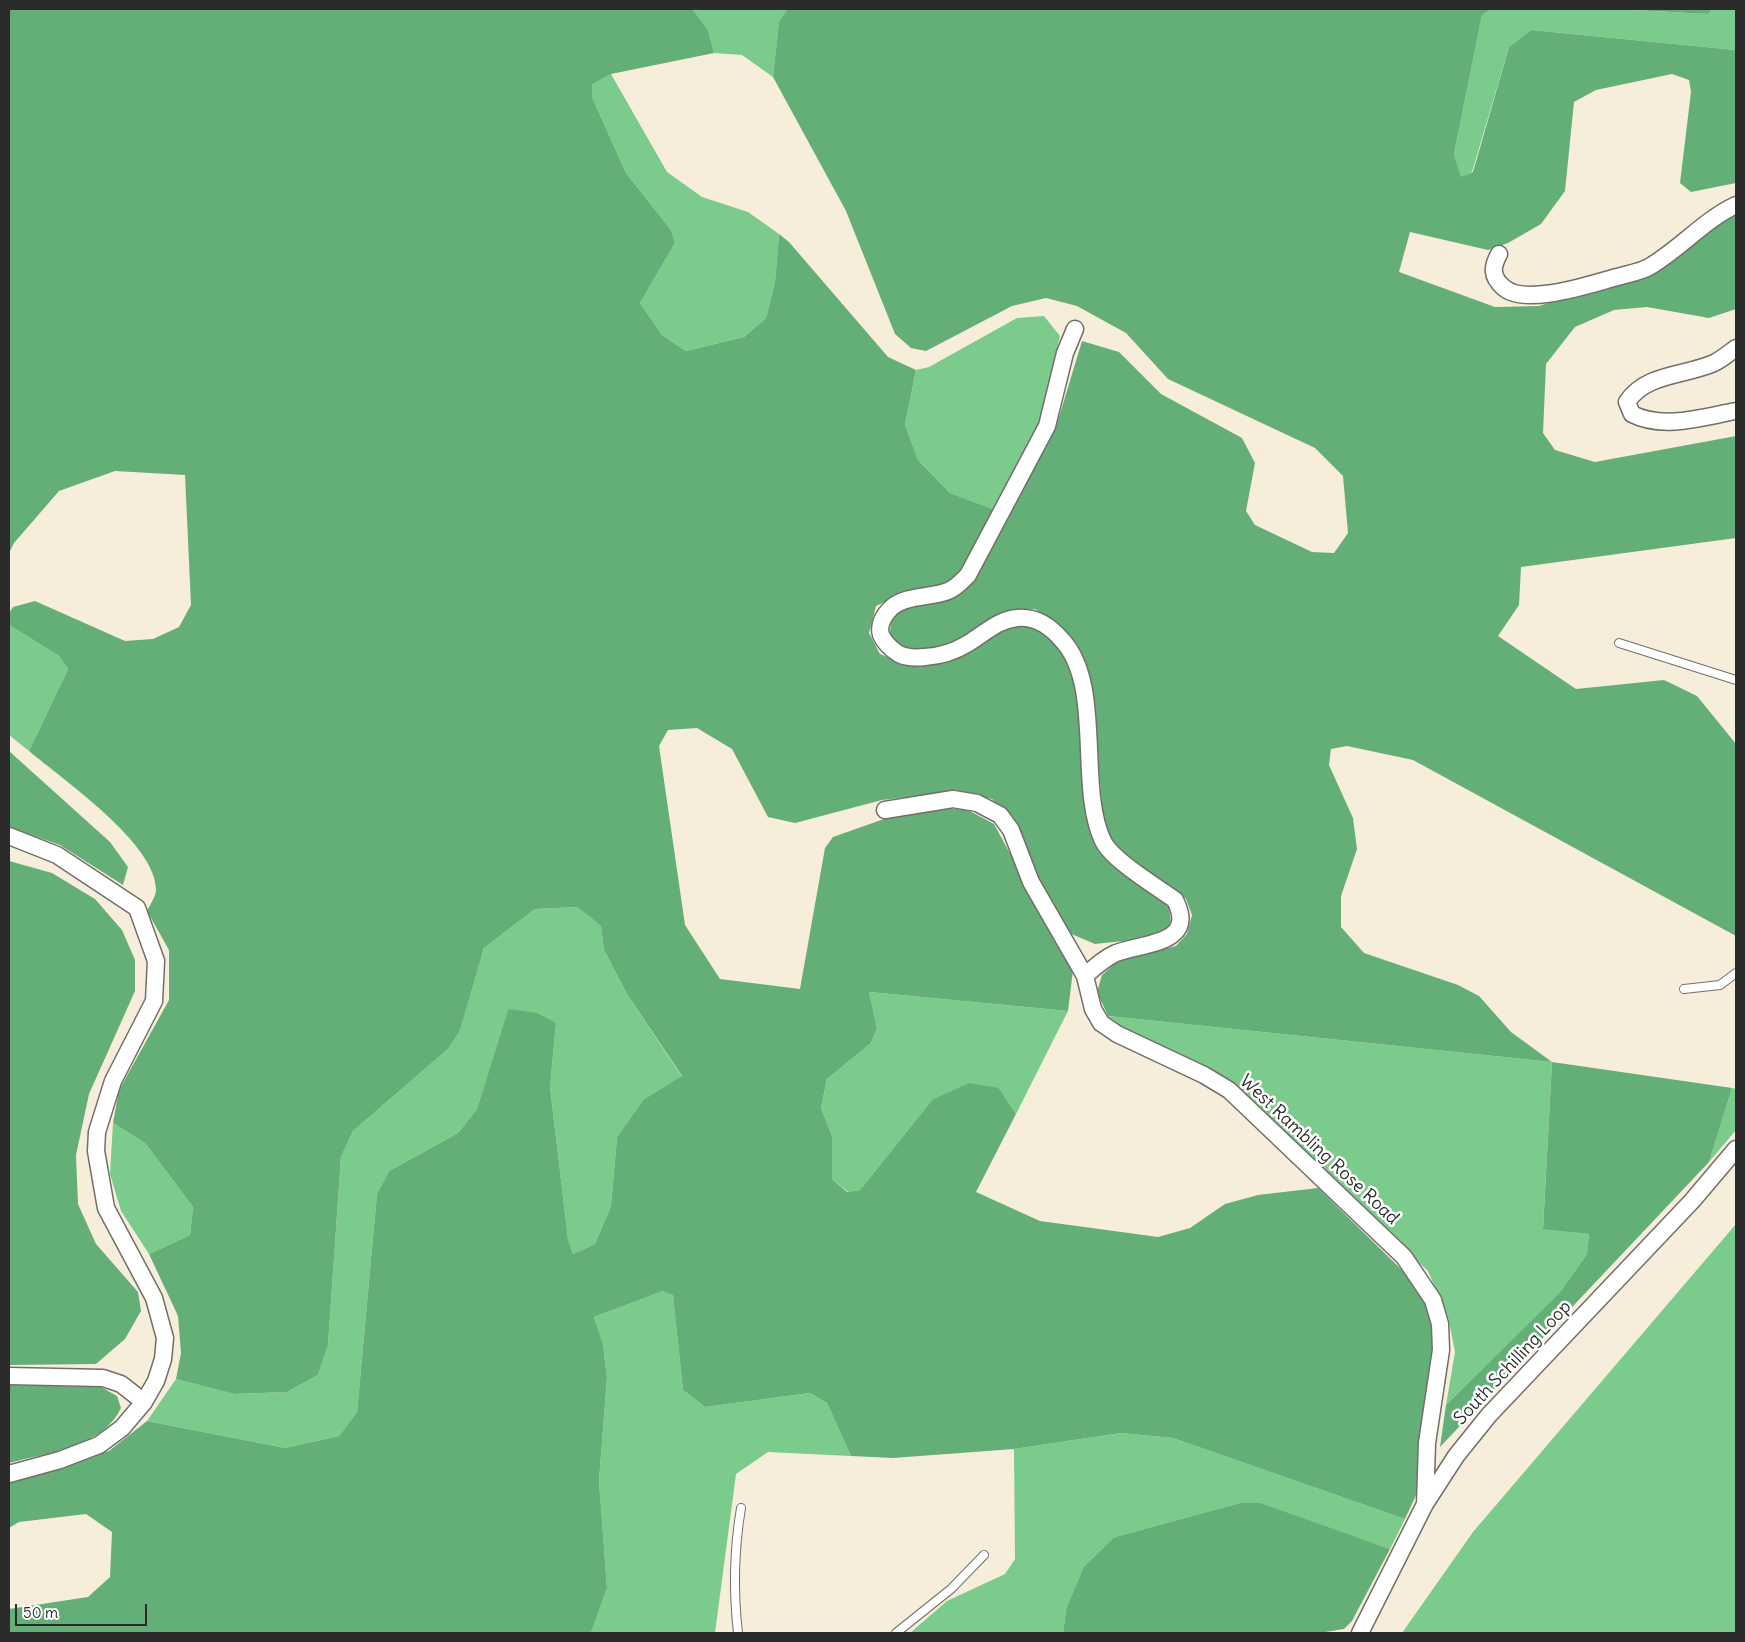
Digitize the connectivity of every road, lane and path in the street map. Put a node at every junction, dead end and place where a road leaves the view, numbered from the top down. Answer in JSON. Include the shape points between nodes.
{"nodes":[{"id":1,"x":1736,"y":205,"type":"edge"},
{"id":2,"x":1499,"y":254,"type":"dead end"},
{"id":3,"x":1075,"y":329,"type":"dead end"},
{"id":4,"x":1736,"y":348,"type":"edge"},
{"id":5,"x":1736,"y":411,"type":"edge"},
{"id":6,"x":1619,"y":643,"type":"dead end"},
{"id":7,"x":1736,"y":680,"type":"edge"},
{"id":8,"x":886,"y":810,"type":"dead end"},
{"id":9,"x":9,"y":836,"type":"edge"},
{"id":10,"x":1736,"y":973,"type":"edge"},
{"id":11,"x":1085,"y":976,"type":"junction"},
{"id":12,"x":1684,"y":989,"type":"dead end"},
{"id":13,"x":1736,"y":1149,"type":"edge"},
{"id":14,"x":9,"y":1376,"type":"edge"},
{"id":15,"x":144,"y":1402,"type":"junction"},
{"id":16,"x":9,"y":1474,"type":"edge"},
{"id":17,"x":1425,"y":1504,"type":"junction"},
{"id":18,"x":741,"y":1508,"type":"dead end"},
{"id":19,"x":984,"y":1555,"type":"dead end"},
{"id":20,"x":738,"y":1633,"type":"edge"},
{"id":21,"x":896,"y":1633,"type":"edge"},
{"id":22,"x":1360,"y":1633,"type":"edge"}],
"edges":[{"from":1,"to":2,"type":"street","via":[[1647,268],[1575,289],[1529,295],[1504,289],[1494,278],[1493,270]]},
{"from":3,"to":11,"type":"street","via":[[1065,353],[1047,426],[968,575],[948,591],[892,606],[884,616],[880,632],[892,650],[915,658],[948,653],[996,624],[1015,618],[1031,618],[1049,626],[1064,642],[1076,664],[1084,696],[1095,820],[1103,842],[1120,860],[1175,900],[1180,910],[1175,933],[1162,942],[1103,959]]},
{"from":4,"to":5,"type":"street","via":[[1714,363],[1651,382],[1633,393],[1627,402],[1632,414],[1652,422]]},
{"from":6,"to":7,"type":"lane"},
{"from":8,"to":11,"type":"street","name":"West Rambling Rose Road","via":[[953,800],[977,803],[1000,815],[1010,830],[1030,882]]},
{"from":9,"to":15,"type":"street","via":[[57,855],[137,908],[156,961],[154,1001],[112,1081],[97,1132],[96,1151],[106,1208],[154,1298],[165,1338],[156,1381]]},
{"from":10,"to":12,"type":"lane","via":[[1720,985]]},
{"from":11,"to":17,"type":"street","name":"West Rambling Rose Road","via":[[1093,1009],[1101,1023],[1229,1090],[1404,1257],[1421,1281],[1440,1324],[1441,1350],[1428,1443]]},
{"from":13,"to":17,"type":"street","name":"South Schilling Loop","via":[[1692,1201],[1489,1415],[1456,1456]]},
{"from":14,"to":15,"type":"street","via":[[103,1378],[121,1384]]},
{"from":15,"to":16,"type":"street","via":[[122,1428],[99,1445]]},
{"from":17,"to":22,"type":"street","name":"South Schilling Loop"},
{"from":18,"to":20,"type":"lane","via":[[734,1592]]},
{"from":19,"to":21,"type":"lane","via":[[950,1589]]}]}
